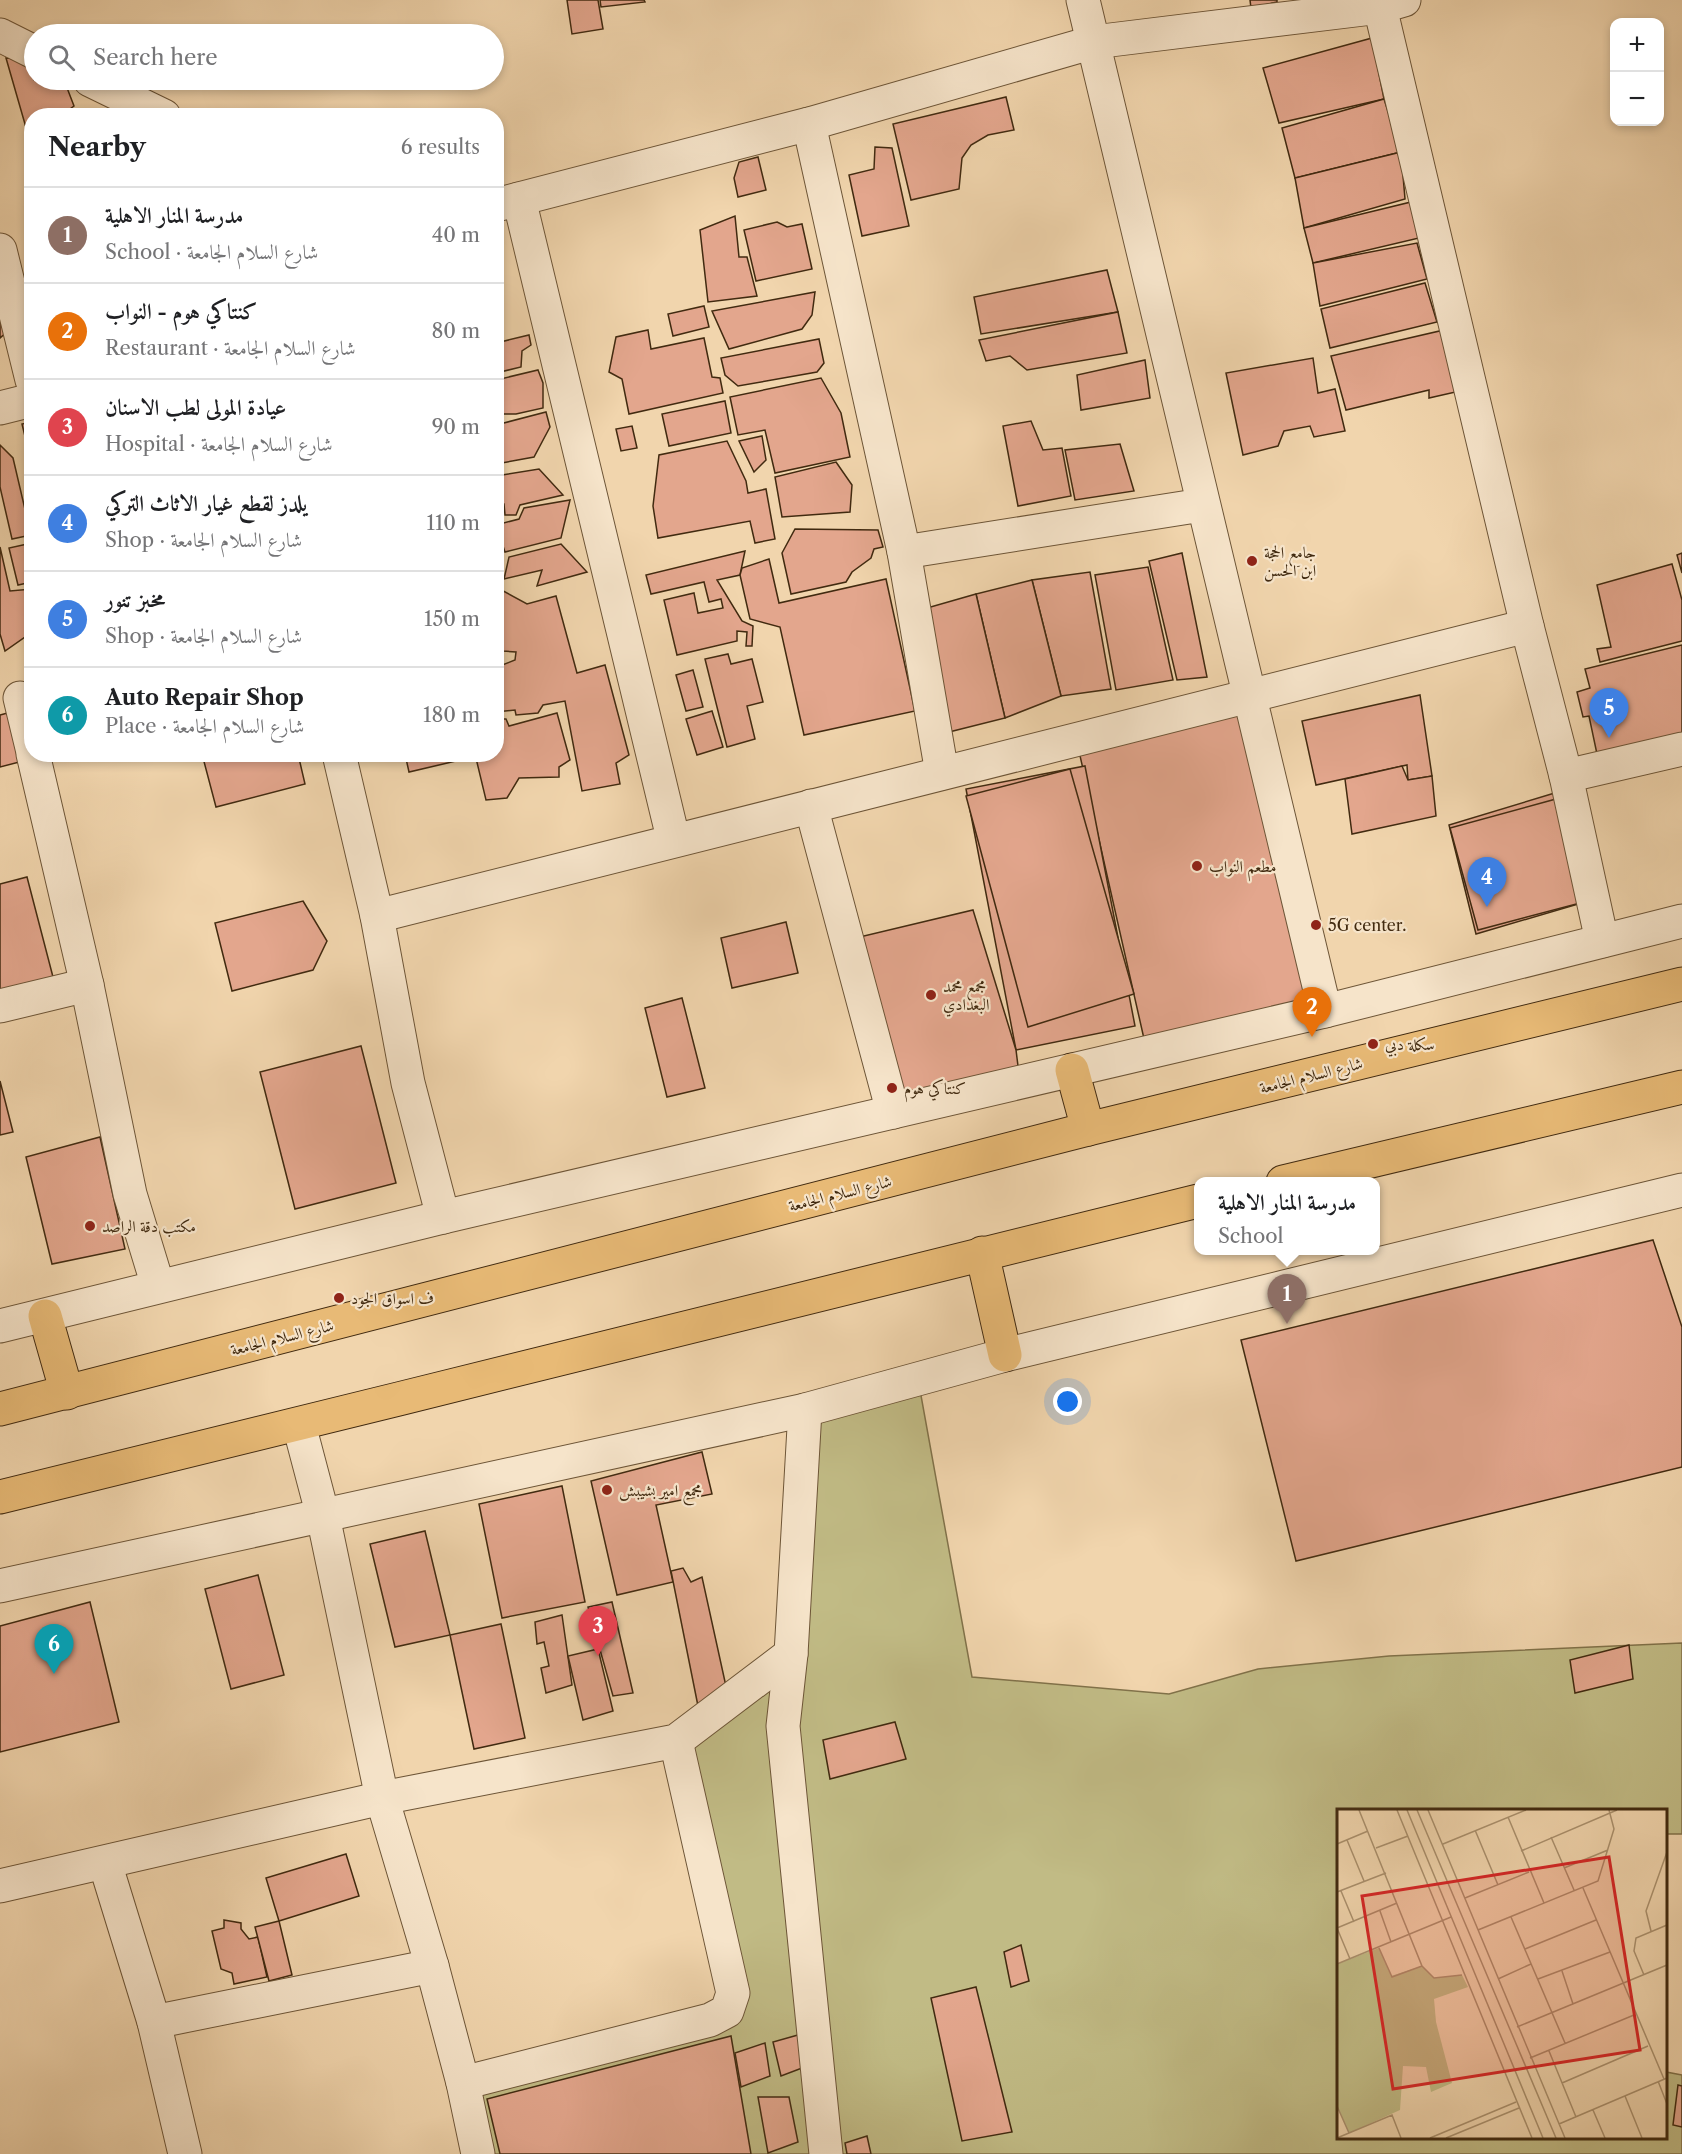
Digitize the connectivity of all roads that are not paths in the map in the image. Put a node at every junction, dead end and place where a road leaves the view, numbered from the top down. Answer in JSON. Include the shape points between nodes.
{"nodes":[{"id":1,"x":1083,"y":0,"type":"edge"},
{"id":2,"x":1392,"y":3,"type":"edge"},
{"id":3,"x":0,"y":35,"type":"edge"},
{"id":4,"x":1094,"y":42,"type":"junction"},
{"id":5,"x":24,"y":47,"type":"edge"},
{"id":6,"x":111,"y":90,"type":"edge"},
{"id":7,"x":148,"y":108,"type":"edge"},
{"id":8,"x":809,"y":124,"type":"junction"},
{"id":9,"x":508,"y":202,"type":"edge"},
{"id":10,"x":0,"y":250,"type":"edge"},
{"id":11,"x":24,"y":348,"type":"edge"},
{"id":12,"x":24,"y":402,"type":"edge"},
{"id":13,"x":0,"y":408,"type":"edge"},
{"id":14,"x":1202,"y":505,"type":"junction"},
{"id":15,"x":904,"y":552,"type":"junction"},
{"id":16,"x":1527,"y":626,"type":"junction"},
{"id":17,"x":1248,"y":695,"type":"junction"},
{"id":18,"x":17,"y":699,"type":"edge"},
{"id":19,"x":24,"y":722,"type":"edge"},
{"id":20,"x":1682,"y":749,"type":"edge"},
{"id":21,"x":35,"y":762,"type":"edge"},
{"id":22,"x":341,"y":762,"type":"edge"},
{"id":23,"x":942,"y":773,"type":"junction"},
{"id":24,"x":1566,"y":776,"type":"junction"},
{"id":25,"x":811,"y":806,"type":"junction"},
{"id":26,"x":673,"y":838,"type":"junction"},
{"id":27,"x":378,"y":916,"type":"junction"},
{"id":28,"x":1682,"y":921,"type":"edge"},
{"id":29,"x":1602,"y":941,"type":"junction"},
{"id":30,"x":1682,"y":984,"type":"edge"},
{"id":31,"x":87,"y":985,"type":"junction"},
{"id":32,"x":0,"y":1005,"type":"edge"},
{"id":33,"x":1324,"y":1011,"type":"junction"},
{"id":34,"x":1072,"y":1070,"type":"junction"},
{"id":35,"x":1682,"y":1087,"type":"edge"},
{"id":36,"x":893,"y":1112,"type":"junction"},
{"id":37,"x":1088,"y":1129,"type":"junction"},
{"id":38,"x":1304,"y":1177,"type":"edge"},
{"id":39,"x":1682,"y":1190,"type":"edge"},
{"id":40,"x":1194,"y":1203,"type":"edge"},
{"id":41,"x":443,"y":1216,"type":"junction"},
{"id":42,"x":982,"y":1252,"type":"junction"},
{"id":43,"x":158,"y":1286,"type":"junction"},
{"id":44,"x":45,"y":1316,"type":"junction"},
{"id":45,"x":0,"y":1326,"type":"edge"},
{"id":46,"x":1005,"y":1355,"type":"junction"},
{"id":47,"x":68,"y":1393,"type":"junction"},
{"id":48,"x":0,"y":1409,"type":"edge"},
{"id":49,"x":804,"y":1410,"type":"junction"},
{"id":50,"x":299,"y":1425,"type":"junction"},
{"id":51,"x":0,"y":1497,"type":"edge"},
{"id":52,"x":323,"y":1515,"type":"junction"},
{"id":53,"x":0,"y":1586,"type":"edge"},
{"id":54,"x":791,"y":1654,"type":"junction"},
{"id":55,"x":676,"y":1741,"type":"junction"},
{"id":56,"x":382,"y":1798,"type":"junction"},
{"id":57,"x":105,"y":1863,"type":"junction"},
{"id":58,"x":0,"y":1886,"type":"edge"},
{"id":59,"x":432,"y":1965,"type":"junction"},
{"id":60,"x":154,"y":2022,"type":"junction"},
{"id":61,"x":464,"y":2083,"type":"junction"},
{"id":62,"x":185,"y":2154,"type":"edge"},
{"id":63,"x":478,"y":2154,"type":"edge"},
{"id":64,"x":826,"y":2154,"type":"edge"}],
"edges":[{"from":1,"to":4,"type":"street"},
{"from":2,"to":4,"type":"street"},
{"from":2,"to":16,"type":"street"},
{"from":3,"to":5,"type":"street"},
{"from":4,"to":8,"type":"street"},
{"from":4,"to":14,"type":"street"},
{"from":6,"to":7,"type":"street"},
{"from":8,"to":9,"type":"street"},
{"from":8,"to":15,"type":"street"},
{"from":9,"to":26,"type":"street"},
{"from":10,"to":11,"type":"street"},
{"from":12,"to":13,"type":"street"},
{"from":14,"to":15,"type":"street"},
{"from":14,"to":17,"type":"street"},
{"from":15,"to":23,"type":"street"},
{"from":16,"to":17,"type":"street"},
{"from":16,"to":24,"type":"street"},
{"from":17,"to":23,"type":"street"},
{"from":17,"to":33,"type":"street"},
{"from":18,"to":19,"type":"street"},
{"from":20,"to":24,"type":"street"},
{"from":21,"to":31,"type":"street"},
{"from":22,"to":27,"type":"street"},
{"from":23,"to":25,"type":"street"},
{"from":24,"to":29,"type":"street"},
{"from":25,"to":26,"type":"street"},
{"from":25,"to":36,"type":"street"},
{"from":26,"to":27,"type":"street"},
{"from":27,"to":41,"type":"street","via":[[408,1083]]},
{"from":28,"to":29,"type":"street"},
{"from":29,"to":33,"type":"street"},
{"from":30,"to":37,"type":"main road","name":"شارع السلام الجامعة"},
{"from":31,"to":32,"type":"street"},
{"from":31,"to":43,"type":"street","via":[[130,1194]]},
{"from":33,"to":34,"type":"street"},
{"from":34,"to":36,"type":"street"},
{"from":34,"to":37,"type":"main road"},
{"from":35,"to":38,"type":"main road"},
{"from":36,"to":41,"type":"street"},
{"from":37,"to":47,"type":"main road","name":"شارع السلام الجامعة"},
{"from":39,"to":46,"type":"street"},
{"from":40,"to":42,"type":"main road"},
{"from":41,"to":43,"type":"street"},
{"from":42,"to":46,"type":"main road"},
{"from":42,"to":50,"type":"main road"},
{"from":43,"to":44,"type":"street"},
{"from":44,"to":45,"type":"street"},
{"from":44,"to":47,"type":"main road"},
{"from":46,"to":49,"type":"street"},
{"from":47,"to":48,"type":"main road","name":"شارع السلام الجامعة"},
{"from":49,"to":52,"type":"street"},
{"from":49,"to":54,"type":"street"},
{"from":50,"to":51,"type":"main road"},
{"from":50,"to":52,"type":"street"},
{"from":52,"to":53,"type":"street"},
{"from":52,"to":56,"type":"street"},
{"from":54,"to":55,"type":"street"},
{"from":54,"to":64,"type":"street","via":[[783,1726]]},
{"from":55,"to":56,"type":"street"},
{"from":55,"to":61,"type":"street","via":[[733,1993],[727,2011],[710,2020]]},
{"from":56,"to":57,"type":"street"},
{"from":56,"to":59,"type":"street"},
{"from":57,"to":58,"type":"street"},
{"from":57,"to":60,"type":"street"},
{"from":59,"to":60,"type":"street"},
{"from":59,"to":61,"type":"street"},
{"from":60,"to":62,"type":"street"},
{"from":61,"to":63,"type":"street"}]}
